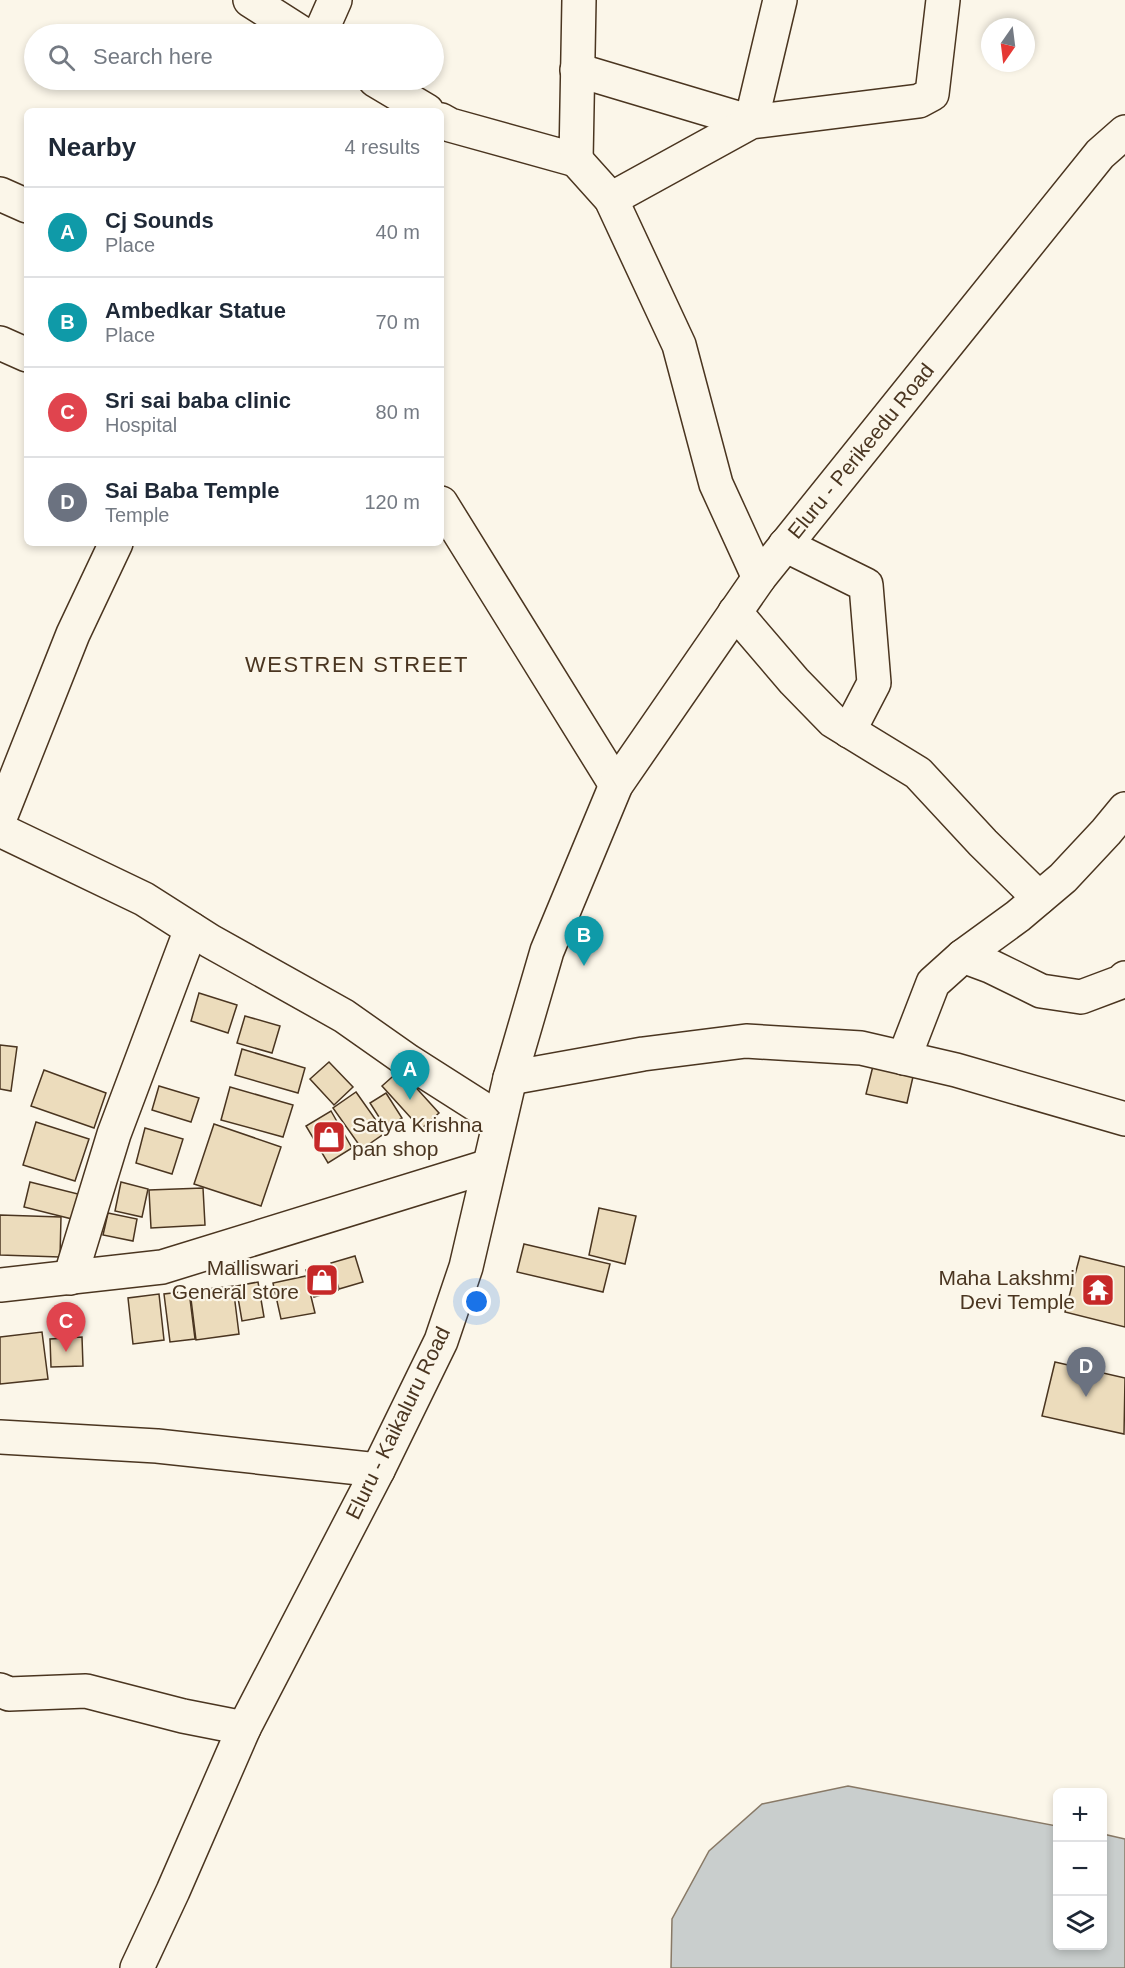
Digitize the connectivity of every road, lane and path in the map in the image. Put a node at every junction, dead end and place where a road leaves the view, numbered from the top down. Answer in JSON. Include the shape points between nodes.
{"nodes":[{"id":1,"x":250,"y":0,"type":"edge"},
{"id":2,"x":335,"y":0,"type":"edge"},
{"id":3,"x":579,"y":0,"type":"edge"},
{"id":4,"x":780,"y":0,"type":"edge"},
{"id":5,"x":942,"y":0,"type":"edge"},
{"id":6,"x":287,"y":24,"type":"edge"},
{"id":7,"x":324,"y":24,"type":"edge"},
{"id":8,"x":577,"y":70,"type":"junction"},
{"id":9,"x":392,"y":90,"type":"edge"},
{"id":10,"x":422,"y":108,"type":"edge"},
{"id":11,"x":444,"y":122,"type":"edge"},
{"id":12,"x":751,"y":122,"type":"junction"},
{"id":13,"x":1125,"y":132,"type":"edge"},
{"id":14,"x":576,"y":160,"type":"junction"},
{"id":15,"x":0,"y":194,"type":"edge"},
{"id":16,"x":611,"y":199,"type":"junction"},
{"id":17,"x":24,"y":205,"type":"edge"},
{"id":18,"x":0,"y":343,"type":"edge"},
{"id":19,"x":24,"y":354,"type":"edge"},
{"id":20,"x":444,"y":512,"type":"edge"},
{"id":21,"x":785,"y":545,"type":"junction"},
{"id":22,"x":115,"y":546,"type":"edge"},
{"id":23,"x":759,"y":578,"type":"junction"},
{"id":24,"x":735,"y":612,"type":"junction"},
{"id":25,"x":849,"y":731,"type":"junction"},
{"id":26,"x":616,"y":785,"type":"junction"},
{"id":27,"x":1125,"y":809,"type":"edge"},
{"id":28,"x":0,"y":818,"type":"edge"},
{"id":29,"x":0,"y":830,"type":"edge"},
{"id":30,"x":1039,"y":898,"type":"junction"},
{"id":31,"x":191,"y":929,"type":"junction"},
{"id":32,"x":963,"y":956,"type":"junction"},
{"id":33,"x":1125,"y":978,"type":"edge"},
{"id":34,"x":904,"y":1058,"type":"junction"},
{"id":35,"x":510,"y":1078,"type":"junction"},
{"id":36,"x":499,"y":1119,"type":"junction"},
{"id":37,"x":1125,"y":1119,"type":"edge"},
{"id":38,"x":489,"y":1166,"type":"junction"},
{"id":39,"x":70,"y":1278,"type":"junction"},
{"id":40,"x":0,"y":1286,"type":"edge"},
{"id":41,"x":0,"y":1437,"type":"edge"},
{"id":42,"x":378,"y":1470,"type":"junction"},
{"id":43,"x":0,"y":1690,"type":"edge"},
{"id":44,"x":244,"y":1728,"type":"junction"},
{"id":45,"x":137,"y":1968,"type":"edge"}],
"edges":[{"from":1,"to":6,"type":"street"},
{"from":2,"to":7,"type":"street"},
{"from":3,"to":8,"type":"street"},
{"from":4,"to":12,"type":"street"},
{"from":5,"to":12,"type":"street","via":[[932,94],[919,100]]},
{"from":8,"to":12,"type":"street"},
{"from":8,"to":14,"type":"street"},
{"from":9,"to":10,"type":"street"},
{"from":11,"to":14,"type":"street"},
{"from":12,"to":16,"type":"street"},
{"from":13,"to":21,"type":"street","name":"Eluru - Perikeedu Road","via":[[1100,154]]},
{"from":14,"to":16,"type":"street"},
{"from":15,"to":17,"type":"street"},
{"from":16,"to":23,"type":"street","via":[[679,345],[716,484]]},
{"from":18,"to":19,"type":"street"},
{"from":20,"to":26,"type":"street"},
{"from":21,"to":23,"type":"street","name":"Eluru - Perikeedu Road"},
{"from":21,"to":25,"type":"street","via":[[866,585],[874,683]]},
{"from":22,"to":28,"type":"street","via":[[73,634]]},
{"from":23,"to":24,"type":"street","name":"Eluru - Perikeedu Road"},
{"from":24,"to":25,"type":"street","via":[[833,722]]},
{"from":24,"to":26,"type":"street","name":"Eluru - Perikeedu Road"},
{"from":25,"to":30,"type":"street","via":[[918,773]]},
{"from":26,"to":35,"type":"street","name":"Eluru - Kaikaluru Road","via":[[547,951]]},
{"from":27,"to":30,"type":"street","via":[[1092,848]]},
{"from":29,"to":31,"type":"street","via":[[144,899]]},
{"from":30,"to":32,"type":"street"},
{"from":31,"to":36,"type":"street","via":[[344,1016]]},
{"from":31,"to":39,"type":"street","via":[[114,1134]]},
{"from":32,"to":33,"type":"street","via":[[1041,991],[1081,997]]},
{"from":32,"to":34,"type":"street","via":[[933,983]]},
{"from":34,"to":35,"type":"street","via":[[861,1048],[746,1041],[643,1054]]},
{"from":34,"to":37,"type":"street"},
{"from":35,"to":36,"type":"street","name":"Eluru - Kaikaluru Road"},
{"from":36,"to":38,"type":"street","name":"Eluru - Kaikaluru Road"},
{"from":38,"to":39,"type":"street","via":[[162,1267]]},
{"from":38,"to":42,"type":"street","name":"Eluru - Kaikaluru Road","via":[[466,1267],[441,1341]]},
{"from":39,"to":40,"type":"street"},
{"from":41,"to":42,"type":"street","via":[[157,1446]]},
{"from":42,"to":44,"type":"street","name":"Eluru - Kaikaluru Road"},
{"from":43,"to":44,"type":"street","via":[[9,1694],[86,1691]]},
{"from":44,"to":45,"type":"street","name":"Eluru - Kaikaluru Road"}]}
